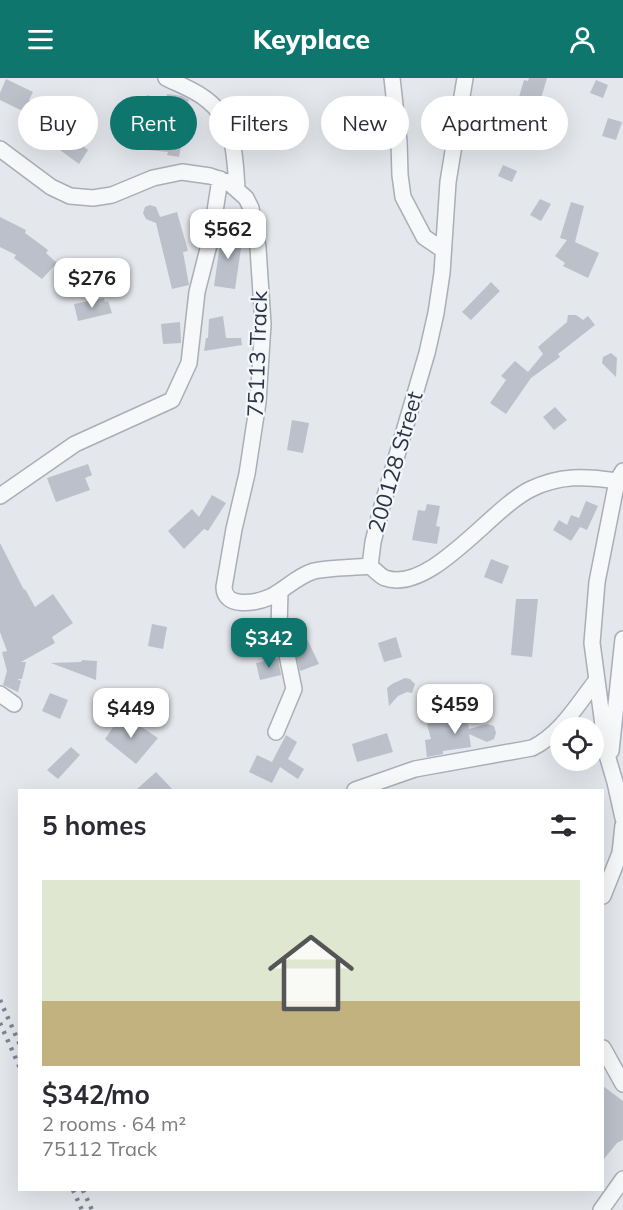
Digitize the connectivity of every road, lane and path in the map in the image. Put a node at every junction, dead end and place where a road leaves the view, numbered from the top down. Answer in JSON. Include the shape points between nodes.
{"nodes":[{"id":1,"x":166,"y":78,"type":"edge"},
{"id":2,"x":392,"y":78,"type":"edge"},
{"id":3,"x":465,"y":78,"type":"edge"},
{"id":4,"x":0,"y":149,"type":"edge"},
{"id":5,"x":219,"y":179,"type":"junction"},
{"id":6,"x":237,"y":189,"type":"junction"},
{"id":7,"x":443,"y":250,"type":"junction"},
{"id":8,"x":620,"y":476,"type":"edge"},
{"id":9,"x":0,"y":496,"type":"edge"},
{"id":10,"x":370,"y":566,"type":"junction"},
{"id":11,"x":280,"y":591,"type":"junction"},
{"id":12,"x":623,"y":639,"type":"edge"},
{"id":13,"x":596,"y":681,"type":"junction"},
{"id":14,"x":0,"y":694,"type":"edge"},
{"id":15,"x":14,"y":704,"type":"dead end"},
{"id":16,"x":276,"y":732,"type":"dead end"},
{"id":17,"x":607,"y":755,"type":"junction"},
{"id":18,"x":358,"y":789,"type":"edge"},
{"id":19,"x":623,"y":818,"type":"edge"},
{"id":20,"x":623,"y":825,"type":"edge"},
{"id":21,"x":604,"y":893,"type":"edge"},
{"id":22,"x":604,"y":1050,"type":"edge"},
{"id":23,"x":623,"y":1084,"type":"edge"},
{"id":24,"x":623,"y":1179,"type":"edge"},
{"id":25,"x":601,"y":1210,"type":"edge"}],
"edges":[{"from":1,"to":6,"type":"street","via":[[207,100],[225,119],[231,134]]},
{"from":2,"to":7,"type":"street","via":[[403,197],[424,237]]},
{"from":3,"to":7,"type":"street","name":"200128 Street","via":[[448,182]]},
{"from":4,"to":5,"type":"street","name":"75113 Track","via":[[51,187],[70,195],[112,195],[153,178],[182,172]]},
{"from":5,"to":6,"type":"street","name":"75113 Track"},
{"from":5,"to":9,"type":"street","via":[[211,237],[197,292],[189,363],[172,400],[75,444]]},
{"from":6,"to":11,"type":"street","name":"75113 Track","via":[[251,208],[263,324],[258,402],[224,587],[228,599],[236,602],[269,598]]},
{"from":7,"to":10,"type":"street","name":"200128 Street","via":[[434,323],[382,506]]},
{"from":8,"to":10,"type":"street","via":[[557,479],[532,488],[513,499],[427,572],[384,578]]},
{"from":8,"to":13,"type":"street","via":[[594,605]]},
{"from":10,"to":11,"type":"street","via":[[313,572]]},
{"from":11,"to":16,"type":"street","via":[[279,629],[294,689]]},
{"from":12,"to":17,"type":"street","via":[[612,750]]},
{"from":13,"to":17,"type":"street"},
{"from":13,"to":18,"type":"street","via":[[558,729],[532,748],[415,769]]},
{"from":14,"to":15,"type":"street"},
{"from":17,"to":19,"type":"street"},
{"from":20,"to":21,"type":"street","via":[[620,853]]},
{"from":22,"to":23,"type":"street"},
{"from":24,"to":25,"type":"street"}]}
